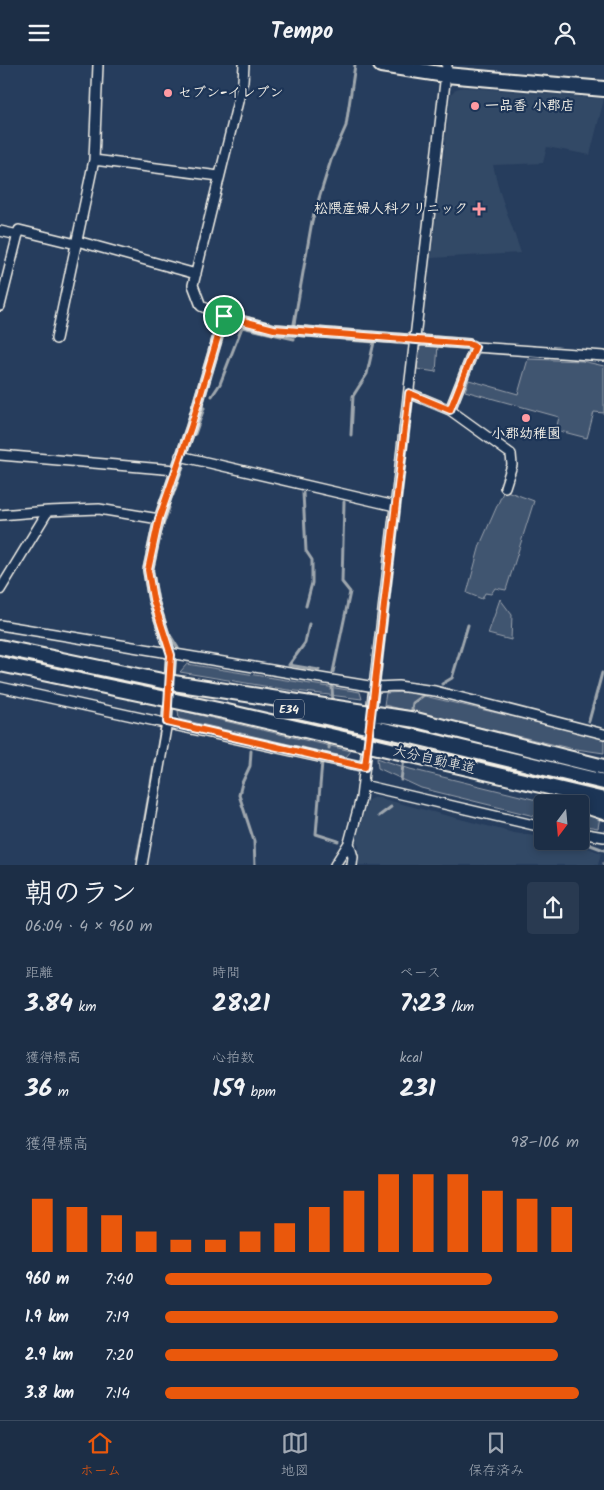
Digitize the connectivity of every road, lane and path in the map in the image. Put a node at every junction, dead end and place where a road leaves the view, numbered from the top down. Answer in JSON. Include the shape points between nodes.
{"nodes":[{"id":1,"x":98,"y":65,"type":"edge"},
{"id":2,"x":244,"y":65,"type":"edge"},
{"id":3,"x":381,"y":65,"type":"edge"},
{"id":4,"x":446,"y":70,"type":"edge"},
{"id":5,"x":604,"y":89,"type":"edge"},
{"id":6,"x":94,"y":160,"type":"junction"},
{"id":7,"x":219,"y":176,"type":"junction"},
{"id":8,"x":0,"y":231,"type":"edge"},
{"id":9,"x":18,"y":235,"type":"junction"},
{"id":10,"x":77,"y":242,"type":"junction"},
{"id":11,"x":196,"y":274,"type":"junction"},
{"id":12,"x":0,"y":306,"type":"edge"},
{"id":13,"x":224,"y":316,"type":"junction"},
{"id":14,"x":56,"y":339,"type":"dead end"},
{"id":15,"x":415,"y":339,"type":"junction"},
{"id":16,"x":475,"y":347,"type":"junction"},
{"id":17,"x":604,"y":355,"type":"edge"},
{"id":18,"x":409,"y":393,"type":"junction"},
{"id":19,"x":450,"y":410,"type":"junction"},
{"id":20,"x":0,"y":455,"type":"edge"},
{"id":21,"x":180,"y":456,"type":"junction"},
{"id":22,"x":175,"y":470,"type":"junction"},
{"id":23,"x":505,"y":487,"type":"dead end"},
{"id":24,"x":395,"y":506,"type":"junction"},
{"id":25,"x":48,"y":511,"type":"junction"},
{"id":26,"x":0,"y":515,"type":"edge"},
{"id":27,"x":159,"y":519,"type":"junction"},
{"id":28,"x":0,"y":590,"type":"edge"},
{"id":29,"x":0,"y":625,"type":"edge"},
{"id":30,"x":0,"y":647,"type":"edge"},
{"id":31,"x":171,"y":655,"type":"junction"},
{"id":32,"x":0,"y":664,"type":"edge"},
{"id":33,"x":168,"y":682,"type":"junction"},
{"id":34,"x":0,"y":687,"type":"edge"},
{"id":35,"x":375,"y":687,"type":"junction"},
{"id":36,"x":167,"y":722,"type":"junction"},
{"id":37,"x":604,"y":734,"type":"edge"},
{"id":38,"x":535,"y":750,"type":"junction"},
{"id":39,"x":407,"y":756,"type":"junction"},
{"id":40,"x":604,"y":763,"type":"edge"},
{"id":41,"x":365,"y":767,"type":"junction"},
{"id":42,"x":604,"y":767,"type":"edge"},
{"id":43,"x":604,"y":783,"type":"edge"},
{"id":44,"x":363,"y":785,"type":"junction"},
{"id":45,"x":548,"y":795,"type":"edge"},
{"id":46,"x":604,"y":800,"type":"edge"},
{"id":47,"x":589,"y":807,"type":"edge"},
{"id":48,"x":604,"y":813,"type":"edge"},
{"id":49,"x":534,"y":825,"type":"edge"},
{"id":50,"x":589,"y":834,"type":"edge"},
{"id":51,"x":604,"y":837,"type":"edge"},
{"id":52,"x":349,"y":843,"type":"junction"},
{"id":53,"x":142,"y":865,"type":"edge"},
{"id":54,"x":335,"y":865,"type":"edge"},
{"id":55,"x":352,"y":865,"type":"edge"}],
"edges":[{"from":1,"to":6,"type":"street"},
{"from":2,"to":7,"type":"street"},
{"from":3,"to":4,"type":"highway"},
{"from":4,"to":5,"type":"highway"},
{"from":4,"to":15,"type":"street"},
{"from":6,"to":7,"type":"street"},
{"from":6,"to":10,"type":"street"},
{"from":7,"to":11,"type":"street"},
{"from":8,"to":9,"type":"street"},
{"from":9,"to":10,"type":"street","via":[[20,230]]},
{"from":9,"to":12,"type":"street"},
{"from":10,"to":11,"type":"street"},
{"from":10,"to":14,"type":"street"},
{"from":11,"to":13,"type":"street","via":[[193,285],[201,307]]},
{"from":13,"to":15,"type":"street","via":[[274,329]]},
{"from":13,"to":21,"type":"street"},
{"from":15,"to":16,"type":"street"},
{"from":15,"to":18,"type":"street"},
{"from":16,"to":17,"type":"street"},
{"from":16,"to":19,"type":"street"},
{"from":18,"to":19,"type":"street"},
{"from":18,"to":24,"type":"street"},
{"from":19,"to":23,"type":"street","via":[[510,454],[512,465]]},
{"from":20,"to":22,"type":"street"},
{"from":21,"to":22,"type":"street"},
{"from":21,"to":24,"type":"street"},
{"from":22,"to":27,"type":"street"},
{"from":24,"to":35,"type":"street"},
{"from":25,"to":26,"type":"street"},
{"from":25,"to":27,"type":"street","via":[[99,509]]},
{"from":25,"to":28,"type":"street"},
{"from":27,"to":31,"type":"street","via":[[148,570]]},
{"from":29,"to":31,"type":"street"},
{"from":30,"to":33,"type":"highway","name":"大分自動車道","number":"E34"},
{"from":31,"to":35,"type":"street"},
{"from":31,"to":36,"type":"street"},
{"from":32,"to":39,"type":"highway","name":"大分自動車道","number":"E34","bridge":true,"via":[[346,739]]},
{"from":33,"to":38,"type":"highway","bridge":true,"via":[[416,720]]},
{"from":33,"to":43,"type":"highway","name":"大分自動車道","number":"E34","bridge":true},
{"from":34,"to":36,"type":"street"},
{"from":35,"to":37,"type":"street","via":[[398,686],[435,691]]},
{"from":35,"to":41,"type":"street"},
{"from":36,"to":41,"type":"street"},
{"from":36,"to":53,"type":"street"},
{"from":38,"to":40,"type":"highway"},
{"from":38,"to":42,"type":"highway"},
{"from":39,"to":45,"type":"highway"},
{"from":39,"to":46,"type":"highway","name":"大分自動車道","number":"E34"},
{"from":41,"to":44,"type":"street"},
{"from":44,"to":49,"type":"street"},
{"from":44,"to":52,"type":"street"},
{"from":47,"to":48,"type":"highway"},
{"from":50,"to":51,"type":"street"},
{"from":52,"to":54,"type":"street"},
{"from":52,"to":55,"type":"street"}]}
